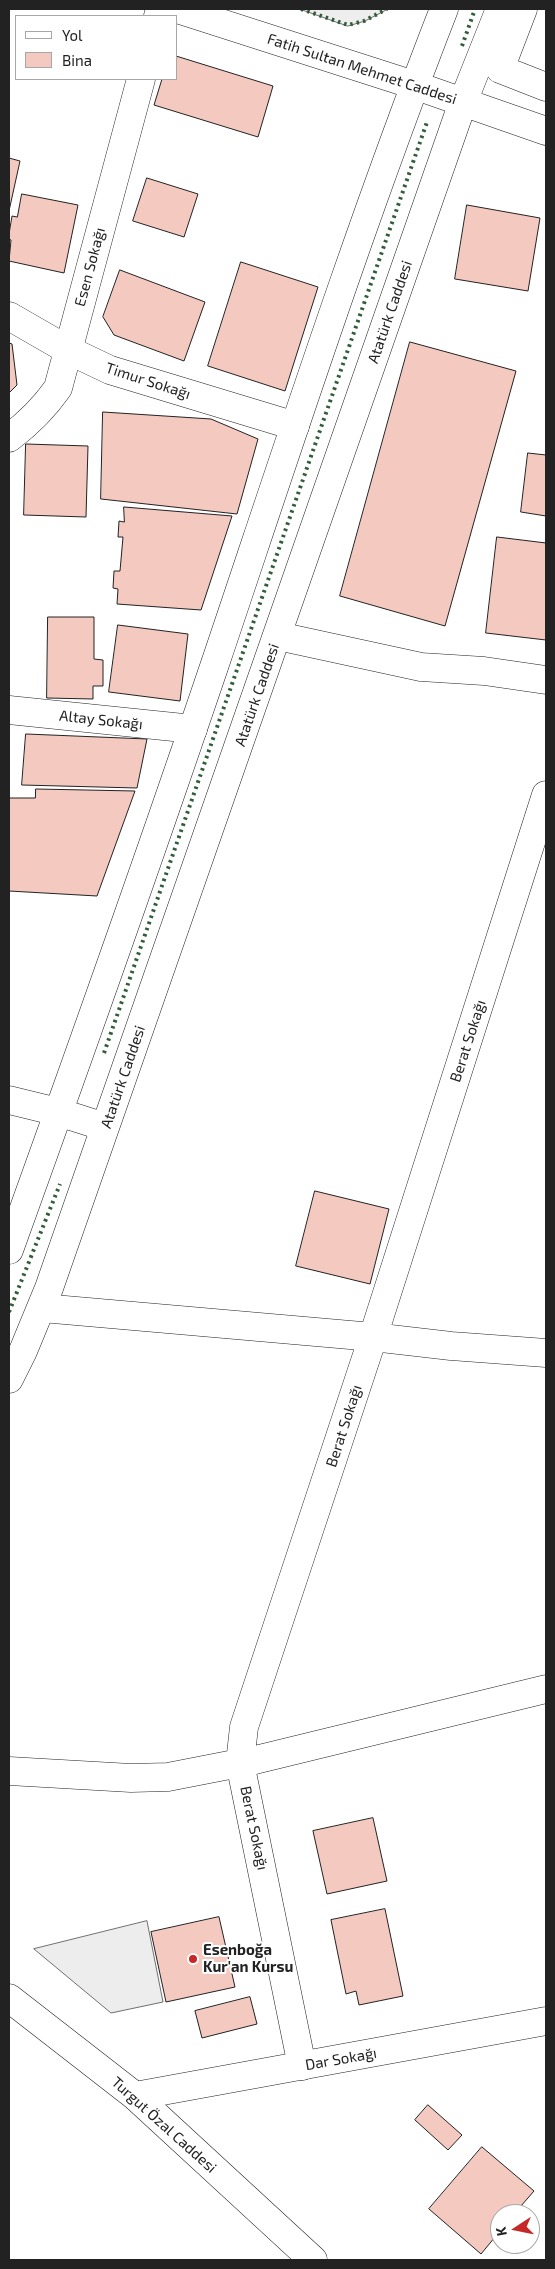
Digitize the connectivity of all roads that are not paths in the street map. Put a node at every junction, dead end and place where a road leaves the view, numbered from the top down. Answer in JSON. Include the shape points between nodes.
{"nodes":[{"id":1,"x":177,"y":9,"type":"edge"},
{"id":2,"x":444,"y":9,"type":"edge"},
{"id":3,"x":500,"y":9,"type":"edge"},
{"id":4,"x":523,"y":9,"type":"edge"},
{"id":5,"x":141,"y":80,"type":"edge"},
{"id":6,"x":414,"y":85,"type":"junction"},
{"id":7,"x":546,"y":87,"type":"edge"},
{"id":8,"x":463,"y":102,"type":"junction"},
{"id":9,"x":546,"y":131,"type":"edge"},
{"id":10,"x":9,"y":316,"type":"edge"},
{"id":11,"x":68,"y":350,"type":"junction"},
{"id":12,"x":295,"y":426,"type":"junction"},
{"id":13,"x":9,"y":438,"type":"edge"},
{"id":14,"x":278,"y":636,"type":"junction"},
{"id":15,"x":546,"y":680,"type":"edge"},
{"id":16,"x":9,"y":710,"type":"edge"},
{"id":17,"x":193,"y":729,"type":"junction"},
{"id":18,"x":546,"y":795,"type":"edge"},
{"id":19,"x":9,"y":1100,"type":"edge"},
{"id":20,"x":58,"y":1112,"type":"junction"},
{"id":21,"x":105,"y":1127,"type":"junction"},
{"id":22,"x":9,"y":1250,"type":"edge"},
{"id":23,"x":42,"y":1308,"type":"junction"},
{"id":24,"x":373,"y":1337,"type":"junction"},
{"id":25,"x":546,"y":1352,"type":"edge"},
{"id":26,"x":9,"y":1379,"type":"edge"},
{"id":27,"x":546,"y":1689,"type":"edge"},
{"id":28,"x":240,"y":1763,"type":"junction"},
{"id":29,"x":9,"y":1771,"type":"edge"},
{"id":30,"x":9,"y":1998,"type":"edge"},
{"id":31,"x":546,"y":2021,"type":"edge"},
{"id":32,"x":302,"y":2066,"type":"junction"},
{"id":33,"x":135,"y":2096,"type":"junction"},
{"id":34,"x":313,"y":2260,"type":"edge"}],
"edges":[{"from":1,"to":6,"type":"street","name":"Fatih Sultan Mehmet Caddesi"},
{"from":2,"to":6,"type":"street"},
{"from":3,"to":8,"type":"street","name":"Atatürk Caddesi"},
{"from":4,"to":7,"type":"street","via":[[500,69]]},
{"from":5,"to":11,"type":"street","name":"Esen Sokağı"},
{"from":6,"to":8,"type":"street","name":"Fatih Sultan Mehmet Caddesi"},
{"from":6,"to":12,"type":"street"},
{"from":8,"to":9,"type":"street","name":"Fatih Sultan Mehmet Caddesi"},
{"from":8,"to":14,"type":"street","name":"Atatürk Caddesi"},
{"from":10,"to":11,"type":"street","name":"Timur Sokağı"},
{"from":11,"to":12,"type":"street","name":"Timur Sokağı","via":[[110,370]]},
{"from":11,"to":13,"type":"street","name":"Esen Sokağı","via":[[58,388],[35,417]]},
{"from":12,"to":17,"type":"street"},
{"from":14,"to":15,"type":"street","via":[[421,667],[484,671]]},
{"from":14,"to":21,"type":"street","name":"Atatürk Caddesi"},
{"from":16,"to":17,"type":"street","name":"Altay Sokağı"},
{"from":17,"to":20,"type":"street"},
{"from":18,"to":24,"type":"street","name":"Berat Sokağı"},
{"from":19,"to":20,"type":"street"},
{"from":20,"to":21,"type":"street"},
{"from":20,"to":22,"type":"street"},
{"from":21,"to":23,"type":"street","name":"Atatürk Caddesi"},
{"from":23,"to":24,"type":"street"},
{"from":23,"to":26,"type":"street","name":"Atatürk Caddesi"},
{"from":24,"to":25,"type":"street"},
{"from":24,"to":28,"type":"street","name":"Berat Sokağı","via":[[249,1710]]},
{"from":27,"to":28,"type":"street"},
{"from":28,"to":29,"type":"street","via":[[159,1777]]},
{"from":28,"to":32,"type":"street","name":"Berat Sokağı"},
{"from":30,"to":33,"type":"street","name":"Turgut Özal Caddesi"},
{"from":31,"to":32,"type":"street","name":"Dar Sokağı"},
{"from":32,"to":33,"type":"street","name":"Dar Sokağı"},
{"from":33,"to":34,"type":"street","name":"Turgut Özal Caddesi"}]}
